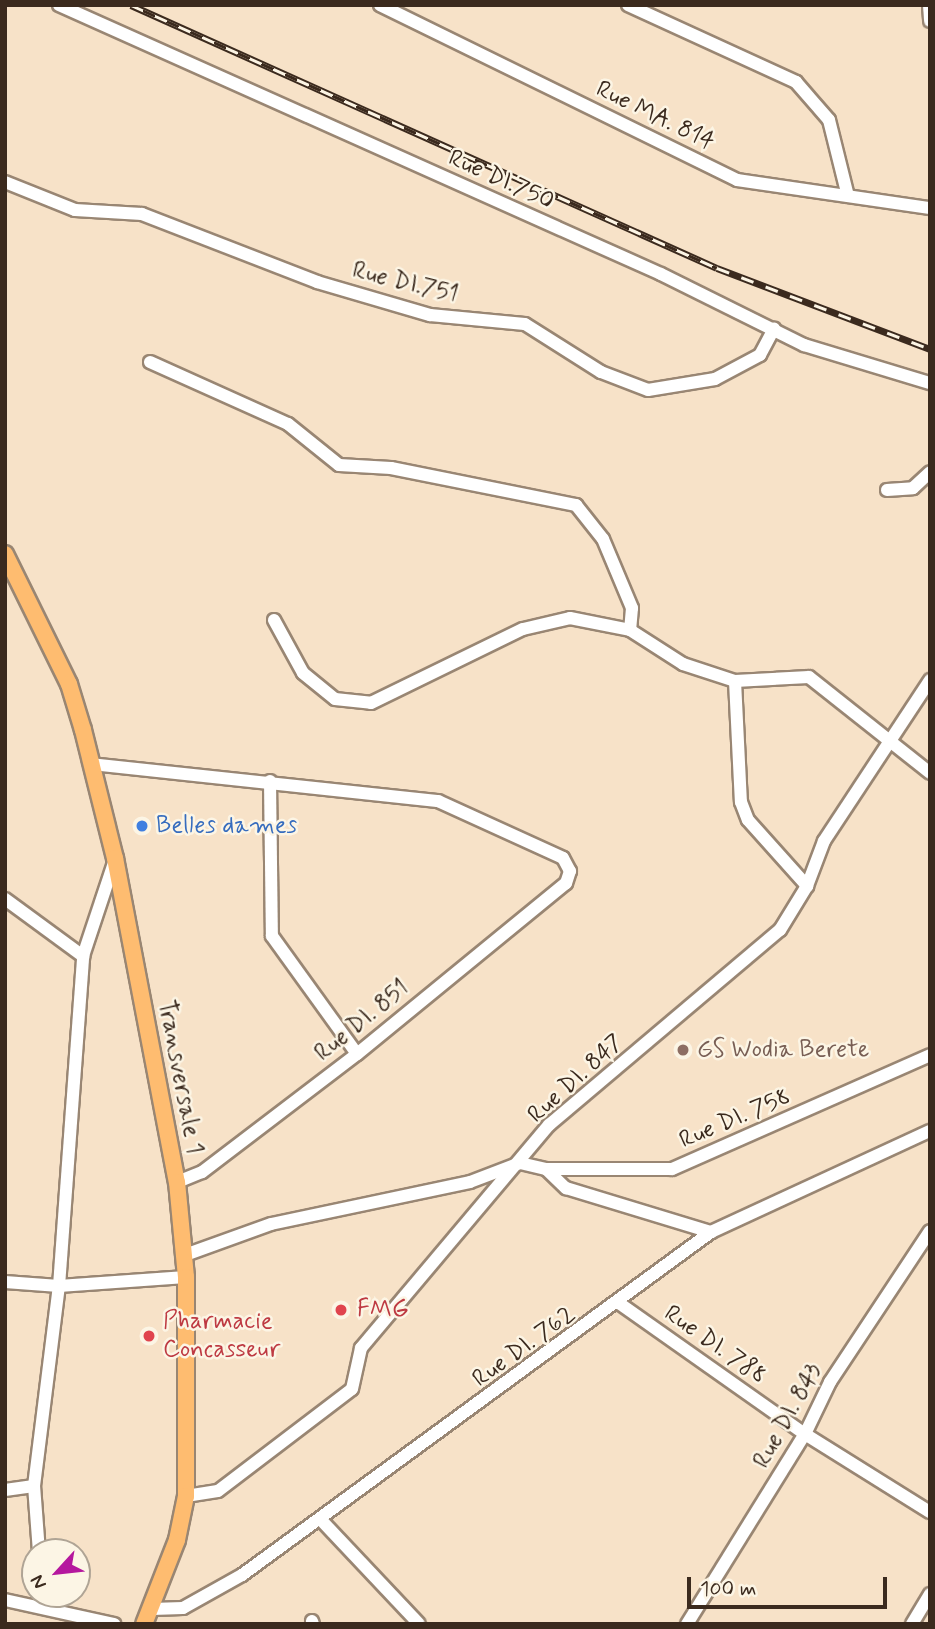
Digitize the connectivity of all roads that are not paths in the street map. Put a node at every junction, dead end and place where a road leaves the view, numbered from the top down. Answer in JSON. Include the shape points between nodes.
{"nodes":[{"id":1,"x":59,"y":5,"type":"edge"},
{"id":2,"x":380,"y":5,"type":"edge"},
{"id":3,"x":628,"y":5,"type":"edge"},
{"id":4,"x":929,"y":5,"type":"edge"},
{"id":5,"x":930,"y":21,"type":"edge"},
{"id":6,"x":5,"y":182,"type":"edge"},
{"id":7,"x":848,"y":196,"type":"junction"},
{"id":8,"x":930,"y":208,"type":"edge"},
{"id":9,"x":774,"y":329,"type":"junction"},
{"id":10,"x":150,"y":362,"type":"dead end"},
{"id":11,"x":930,"y":383,"type":"edge"},
{"id":12,"x":930,"y":472,"type":"edge"},
{"id":13,"x":887,"y":490,"type":"dead end"},
{"id":14,"x":5,"y":554,"type":"edge"},
{"id":15,"x":274,"y":620,"type":"dead end"},
{"id":16,"x":630,"y":630,"type":"junction"},
{"id":17,"x":930,"y":680,"type":"edge"},
{"id":18,"x":735,"y":681,"type":"junction"},
{"id":19,"x":895,"y":741,"type":"junction"},
{"id":20,"x":91,"y":764,"type":"junction"},
{"id":21,"x":930,"y":772,"type":"edge"},
{"id":22,"x":270,"y":781,"type":"junction"},
{"id":23,"x":116,"y":858,"type":"junction"},
{"id":24,"x":807,"y":886,"type":"junction"},
{"id":25,"x":5,"y":899,"type":"edge"},
{"id":26,"x":83,"y":956,"type":"junction"},
{"id":27,"x":357,"y":1054,"type":"junction"},
{"id":28,"x":930,"y":1055,"type":"edge"},
{"id":29,"x":930,"y":1131,"type":"edge"},
{"id":30,"x":520,"y":1163,"type":"junction"},
{"id":31,"x":546,"y":1170,"type":"junction"},
{"id":32,"x":177,"y":1182,"type":"junction"},
{"id":33,"x":930,"y":1231,"type":"edge"},
{"id":34,"x":711,"y":1232,"type":"junction"},
{"id":35,"x":185,"y":1255,"type":"junction"},
{"id":36,"x":186,"y":1277,"type":"junction"},
{"id":37,"x":5,"y":1282,"type":"edge"},
{"id":38,"x":59,"y":1286,"type":"junction"},
{"id":39,"x":619,"y":1303,"type":"junction"},
{"id":40,"x":805,"y":1434,"type":"junction"},
{"id":41,"x":34,"y":1486,"type":"junction"},
{"id":42,"x":5,"y":1490,"type":"edge"},
{"id":43,"x":186,"y":1496,"type":"junction"},
{"id":44,"x":930,"y":1512,"type":"edge"},
{"id":45,"x":322,"y":1521,"type":"junction"},
{"id":46,"x":38,"y":1538,"type":"edge"},
{"id":47,"x":930,"y":1594,"type":"edge"},
{"id":48,"x":67,"y":1608,"type":"edge"},
{"id":49,"x":152,"y":1609,"type":"junction"},
{"id":50,"x":114,"y":1624,"type":"edge"},
{"id":51,"x":144,"y":1624,"type":"edge"},
{"id":52,"x":419,"y":1624,"type":"edge"},
{"id":53,"x":687,"y":1624,"type":"edge"},
{"id":54,"x":912,"y":1624,"type":"edge"}],
"edges":[{"from":1,"to":9,"type":"street","name":"Rue DI.750"},
{"from":2,"to":7,"type":"street","name":"Rue MA. 814","via":[[737,180]]},
{"from":3,"to":7,"type":"street","via":[[796,82],[829,120]]},
{"from":4,"to":5,"type":"street"},
{"from":6,"to":9,"type":"street","name":"Rue DI.751","via":[[75,210],[142,214],[317,282],[430,316],[525,324],[601,372],[648,390],[715,379],[760,355]]},
{"from":7,"to":8,"type":"street","name":"Rue MA. 814"},
{"from":9,"to":11,"type":"street","name":"Rue DI.750","via":[[804,345]]},
{"from":10,"to":16,"type":"street","via":[[288,424],[339,465],[391,468],[576,505],[604,538],[632,608]]},
{"from":12,"to":13,"type":"street","via":[[912,488]]},
{"from":14,"to":20,"type":"main road","name":"Transversale 1","via":[[69,684]]},
{"from":15,"to":16,"type":"street","via":[[303,673],[335,699],[371,704],[523,629],[570,618]]},
{"from":16,"to":18,"type":"street","via":[[682,664]]},
{"from":17,"to":19,"type":"street","name":"Rue DI. 847"},
{"from":18,"to":19,"type":"street","via":[[810,677]]},
{"from":18,"to":24,"type":"street","via":[[741,802],[748,820]]},
{"from":19,"to":21,"type":"street"},
{"from":19,"to":24,"type":"street","name":"Rue DI. 847","via":[[824,841]]},
{"from":20,"to":22,"type":"street"},
{"from":20,"to":23,"type":"main road","name":"Transversale 1"},
{"from":22,"to":27,"type":"street","via":[[272,936]]},
{"from":22,"to":27,"type":"street","name":"Rue DI. 851","via":[[438,801],[563,858],[570,871],[566,883]]},
{"from":23,"to":26,"type":"street"},
{"from":23,"to":32,"type":"main road","name":"Transversale 1"},
{"from":24,"to":30,"type":"street","name":"Rue DI. 847","via":[[779,930],[550,1125]]},
{"from":25,"to":26,"type":"street"},
{"from":26,"to":38,"type":"street"},
{"from":27,"to":32,"type":"street","name":"Rue DI. 851","via":[[202,1172]]},
{"from":28,"to":31,"type":"street","name":"Rue DI. 758","via":[[672,1168]]},
{"from":29,"to":34,"type":"street","name":"Rue DI. 762"},
{"from":30,"to":31,"type":"street","name":"Rue DI. 758"},
{"from":30,"to":35,"type":"street","via":[[470,1182],[271,1224]]},
{"from":30,"to":43,"type":"street","name":"Rue DI. 847","via":[[362,1348],[352,1389],[218,1491]]},
{"from":31,"to":34,"type":"street","name":"Rue DI. 758","via":[[566,1188]]},
{"from":32,"to":35,"type":"main road","name":"Transversale 1"},
{"from":33,"to":40,"type":"street","name":"Rue DI. 843","via":[[830,1382]]},
{"from":34,"to":39,"type":"street","name":"Rue DI. 762"},
{"from":35,"to":36,"type":"main road","name":"Transversale 1"},
{"from":36,"to":38,"type":"street"},
{"from":36,"to":43,"type":"main road","name":"Transversale 1"},
{"from":37,"to":38,"type":"street"},
{"from":38,"to":41,"type":"street"},
{"from":39,"to":40,"type":"street","name":"Rue DI. 788"},
{"from":39,"to":45,"type":"street","name":"Rue DI. 762"},
{"from":40,"to":44,"type":"street","name":"Rue DI. 788"},
{"from":40,"to":53,"type":"street","name":"Rue DI. 843"},
{"from":41,"to":42,"type":"street"},
{"from":41,"to":46,"type":"street"},
{"from":43,"to":49,"type":"main road","name":"Transversale 1"},
{"from":45,"to":49,"type":"street","name":"Rue DI. 762","via":[[183,1608]]},
{"from":45,"to":52,"type":"street","via":[[369,1578]]},
{"from":47,"to":54,"type":"street"},
{"from":48,"to":50,"type":"street"},
{"from":49,"to":51,"type":"main road","name":"Transversale 1"}]}
